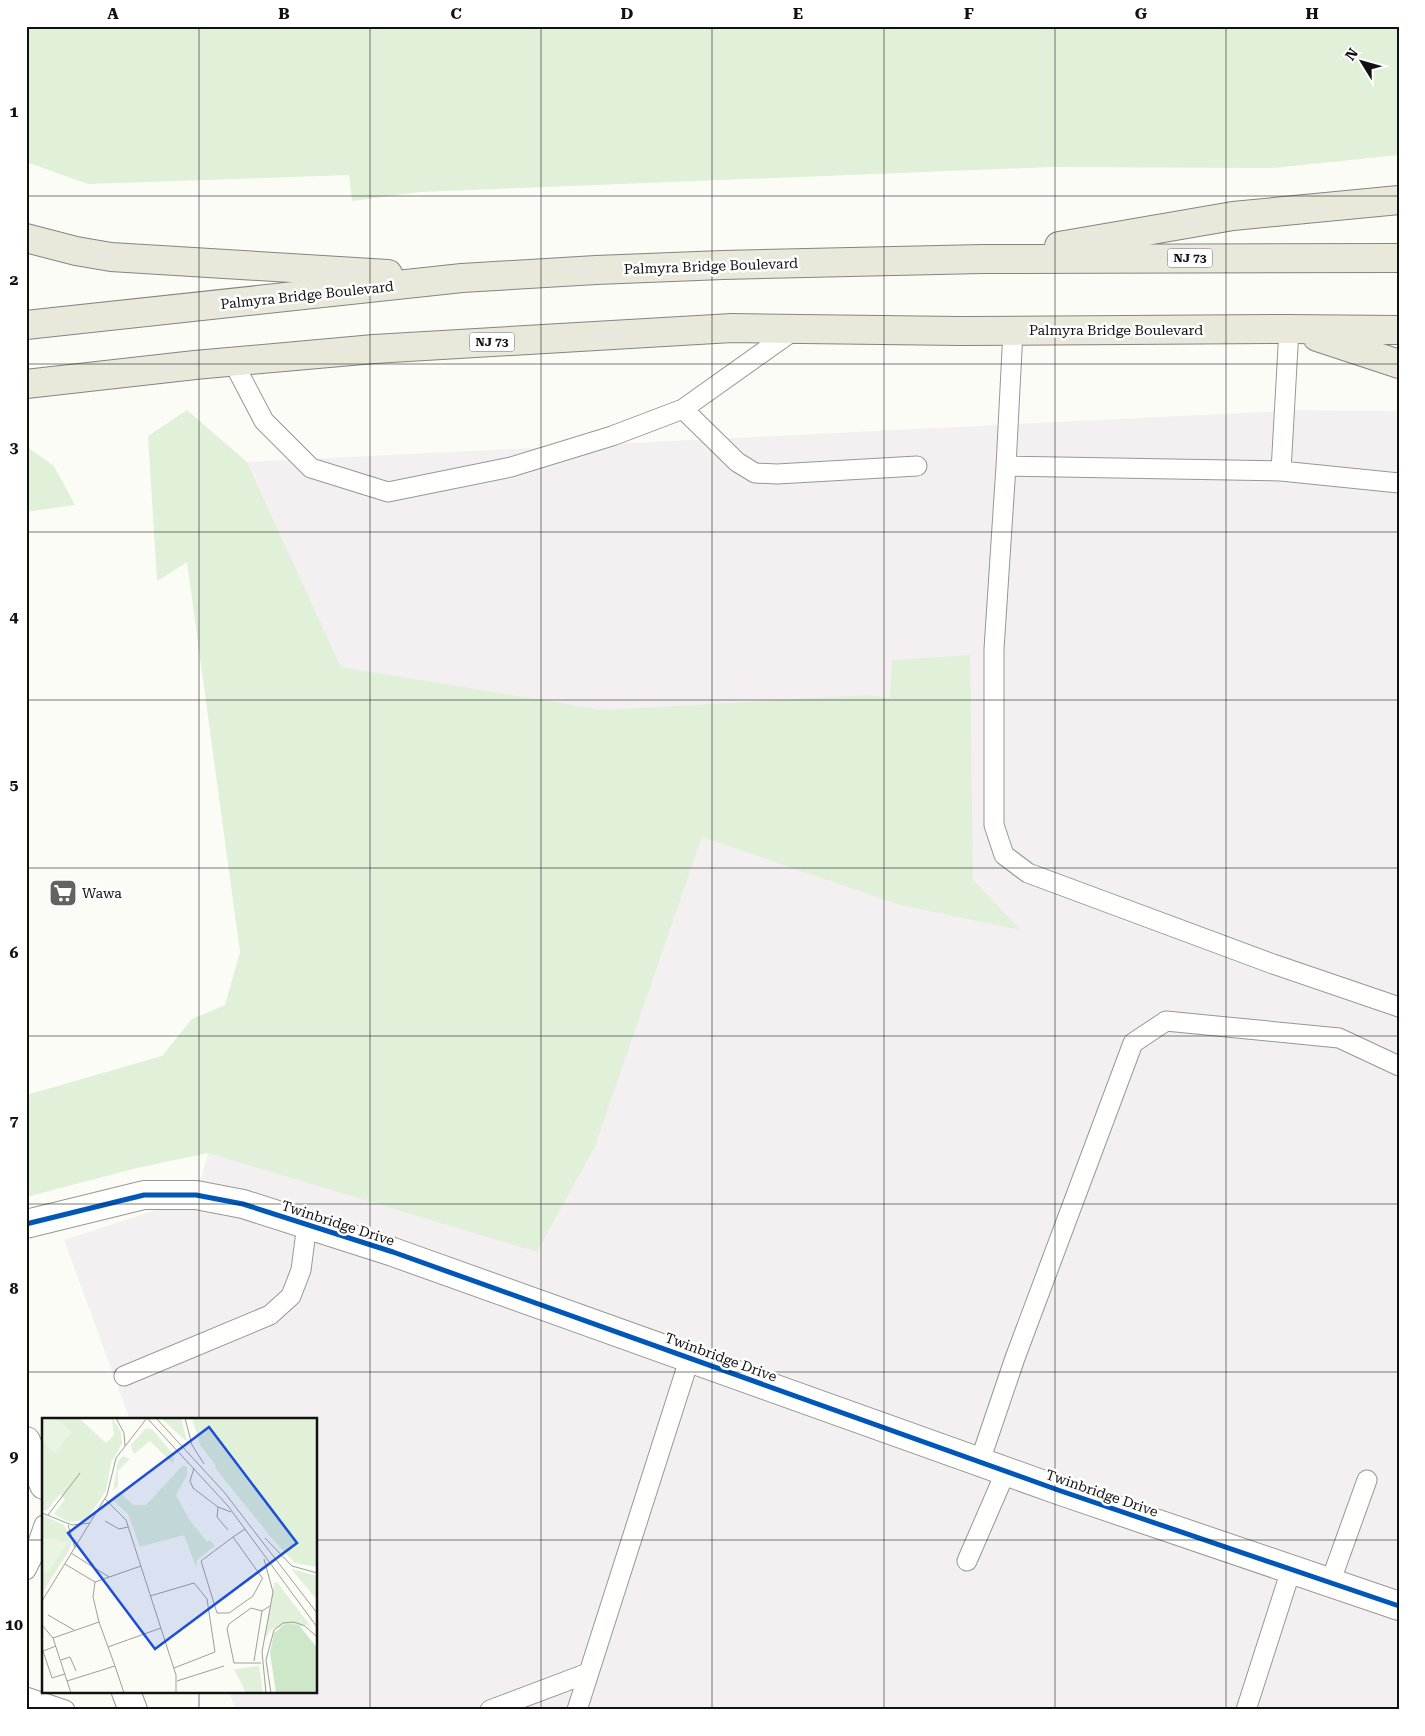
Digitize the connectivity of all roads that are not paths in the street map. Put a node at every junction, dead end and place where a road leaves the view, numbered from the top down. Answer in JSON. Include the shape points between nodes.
{"nodes":[{"id":1,"x":1399,"y":200,"type":"edge"},
{"id":2,"x":26,"y":238,"type":"edge"},
{"id":3,"x":1399,"y":258,"type":"edge"},
{"id":4,"x":982,"y":259,"type":"junction"},
{"id":5,"x":462,"y":278,"type":"junction"},
{"id":6,"x":26,"y":325,"type":"edge"},
{"id":7,"x":797,"y":328,"type":"junction"},
{"id":8,"x":1289,"y":328,"type":"junction"},
{"id":9,"x":1399,"y":330,"type":"edge"},
{"id":10,"x":1012,"y":331,"type":"junction"},
{"id":11,"x":233,"y":362,"type":"junction"},
{"id":12,"x":1399,"y":364,"type":"edge"},
{"id":13,"x":26,"y":384,"type":"edge"},
{"id":14,"x":683,"y":409,"type":"junction"},
{"id":15,"x":917,"y":466,"type":"dead end"},
{"id":16,"x":1006,"y":466,"type":"junction"},
{"id":17,"x":1281,"y":470,"type":"junction"},
{"id":18,"x":1399,"y":483,"type":"edge"},
{"id":19,"x":1399,"y":1007,"type":"edge"},
{"id":20,"x":1399,"y":1066,"type":"edge"},
{"id":21,"x":26,"y":1224,"type":"edge"},
{"id":22,"x":308,"y":1224,"type":"junction"},
{"id":23,"x":690,"y":1358,"type":"junction"},
{"id":24,"x":124,"y":1376,"type":"dead end"},
{"id":25,"x":26,"y":1441,"type":"edge"},
{"id":26,"x":980,"y":1462,"type":"junction"},
{"id":27,"x":1006,"y":1471,"type":"junction"},
{"id":28,"x":42,"y":1480,"type":"edge"},
{"id":29,"x":1367,"y":1480,"type":"dead end"},
{"id":30,"x":42,"y":1531,"type":"edge"},
{"id":31,"x":966,"y":1561,"type":"dead end"},
{"id":32,"x":26,"y":1570,"type":"edge"},
{"id":33,"x":1291,"y":1570,"type":"junction"},
{"id":34,"x":1330,"y":1583,"type":"junction"},
{"id":35,"x":1399,"y":1606,"type":"edge"},
{"id":36,"x":588,"y":1673,"type":"junction"},
{"id":37,"x":127,"y":1694,"type":"edge"},
{"id":38,"x":26,"y":1697,"type":"edge"},
{"id":39,"x":65,"y":1710,"type":"edge"},
{"id":40,"x":133,"y":1710,"type":"edge"},
{"id":41,"x":490,"y":1710,"type":"edge"},
{"id":42,"x":577,"y":1710,"type":"edge"},
{"id":43,"x":1246,"y":1710,"type":"edge"}],
"edges":[{"from":1,"to":4,"type":"highway","via":[[1233,216]]},
{"from":2,"to":5,"type":"highway","via":[[111,257]]},
{"from":3,"to":4,"type":"highway","name":"Palmyra Bridge Boulevard","number":"NJ 73"},
{"from":4,"to":5,"type":"highway","name":"Palmyra Bridge Boulevard","number":"NJ 73","via":[[723,265]]},
{"from":5,"to":6,"type":"highway","name":"Palmyra Bridge Boulevard","number":"NJ 73"},
{"from":7,"to":10,"type":"highway","name":"Palmyra Bridge Boulevard","number":"NJ 73"},
{"from":7,"to":11,"type":"highway","name":"Palmyra Bridge Boulevard","number":"NJ 73","via":[[732,328],[374,349]]},
{"from":7,"to":14,"type":"lane"},
{"from":8,"to":9,"type":"highway","name":"Palmyra Bridge Boulevard","number":"NJ 73"},
{"from":8,"to":10,"type":"highway","name":"Palmyra Bridge Boulevard","number":"NJ 73"},
{"from":8,"to":12,"type":"highway"},
{"from":8,"to":17,"type":"lane"},
{"from":10,"to":16,"type":"lane"},
{"from":11,"to":13,"type":"highway","name":"Palmyra Bridge Boulevard","number":"NJ 73"},
{"from":11,"to":14,"type":"lane","via":[[264,421],[310,468],[388,492],[511,466],[612,436]]},
{"from":14,"to":15,"type":"lane","via":[[737,462],[756,473]]},
{"from":16,"to":17,"type":"lane"},
{"from":16,"to":19,"type":"lane","via":[[994,649],[994,825],[1004,855],[1028,873]]},
{"from":17,"to":18,"type":"lane"},
{"from":20,"to":26,"type":"lane","via":[[1339,1038],[1166,1021],[1133,1043],[1015,1358]]},
{"from":21,"to":22,"type":"street","name":"Twinbridge Drive","via":[[144,1195],[196,1195],[243,1204]]},
{"from":22,"to":23,"type":"street","name":"Twinbridge Drive"},
{"from":22,"to":24,"type":"lane","via":[[300,1270],[291,1296],[270,1315]]},
{"from":23,"to":26,"type":"street","name":"Twinbridge Drive"},
{"from":23,"to":36,"type":"lane"},
{"from":25,"to":28,"type":"street"},
{"from":26,"to":27,"type":"street","name":"Twinbridge Drive"},
{"from":27,"to":31,"type":"lane"},
{"from":27,"to":33,"type":"street","name":"Twinbridge Drive"},
{"from":29,"to":34,"type":"lane"},
{"from":30,"to":32,"type":"lane"},
{"from":33,"to":34,"type":"street","name":"Twinbridge Drive"},
{"from":33,"to":43,"type":"lane"},
{"from":34,"to":35,"type":"street","name":"Twinbridge Drive"},
{"from":36,"to":41,"type":"lane"},
{"from":36,"to":42,"type":"lane"},
{"from":37,"to":40,"type":"street"},
{"from":38,"to":39,"type":"lane"}]}
